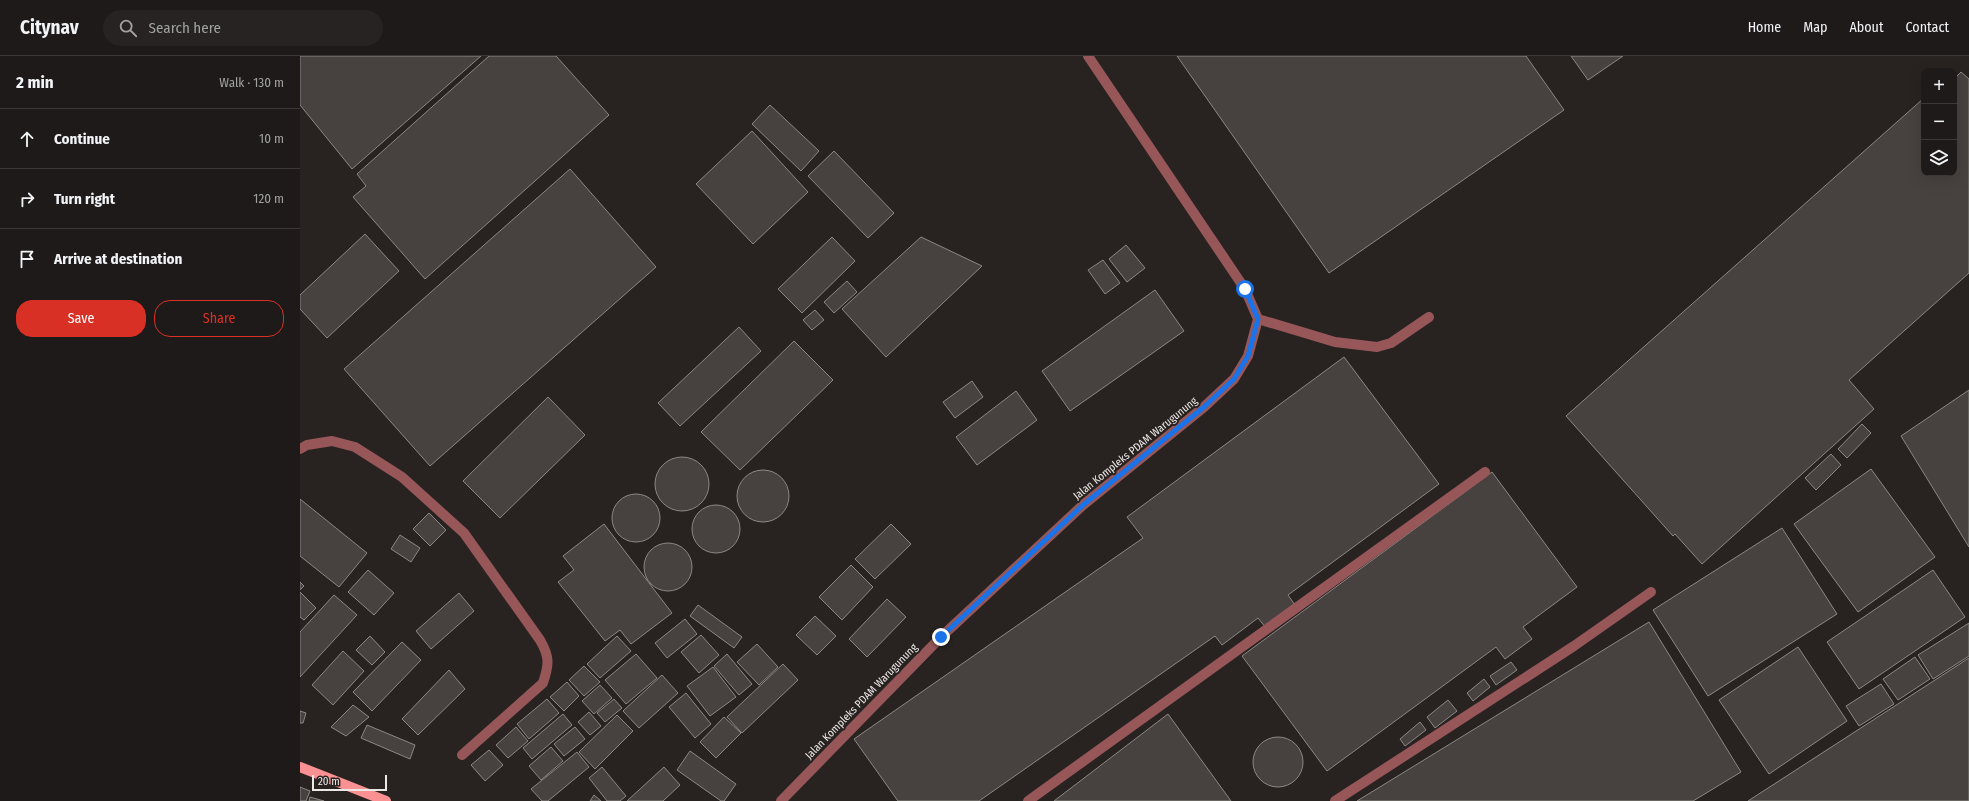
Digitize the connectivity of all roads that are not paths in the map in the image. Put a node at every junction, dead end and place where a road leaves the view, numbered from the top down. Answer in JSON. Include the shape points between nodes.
{"nodes":[{"id":1,"x":1088,"y":56,"type":"edge"},
{"id":2,"x":1429,"y":317,"type":"dead end"},
{"id":3,"x":1258,"y":319,"type":"junction"},
{"id":4,"x":300,"y":450,"type":"edge"},
{"id":5,"x":1485,"y":472,"type":"dead end"},
{"id":6,"x":1651,"y":592,"type":"dead end"},
{"id":7,"x":462,"y":755,"type":"dead end"},
{"id":8,"x":300,"y":767,"type":"edge"},
{"id":9,"x":386,"y":801,"type":"edge"},
{"id":10,"x":781,"y":801,"type":"edge"},
{"id":11,"x":1028,"y":801,"type":"edge"},
{"id":12,"x":1335,"y":801,"type":"edge"}],
"edges":[{"from":1,"to":3,"type":"street","via":[[1245,289]]},
{"from":2,"to":3,"type":"street","via":[[1391,343],[1377,347],[1335,342]]},
{"from":3,"to":10,"type":"street","name":"Jalan Kompleks PDAM Warugunung","via":[[1248,356],[1234,379],[1204,407],[1083,505],[941,637]]},
{"from":4,"to":7,"type":"street","via":[[307,445],[332,441],[355,447],[402,477],[464,532],[547,653],[548,668],[543,683]]},
{"from":5,"to":11,"type":"street"},
{"from":6,"to":12,"type":"street","via":[[1574,646]]},
{"from":8,"to":9,"type":"main road"}]}
